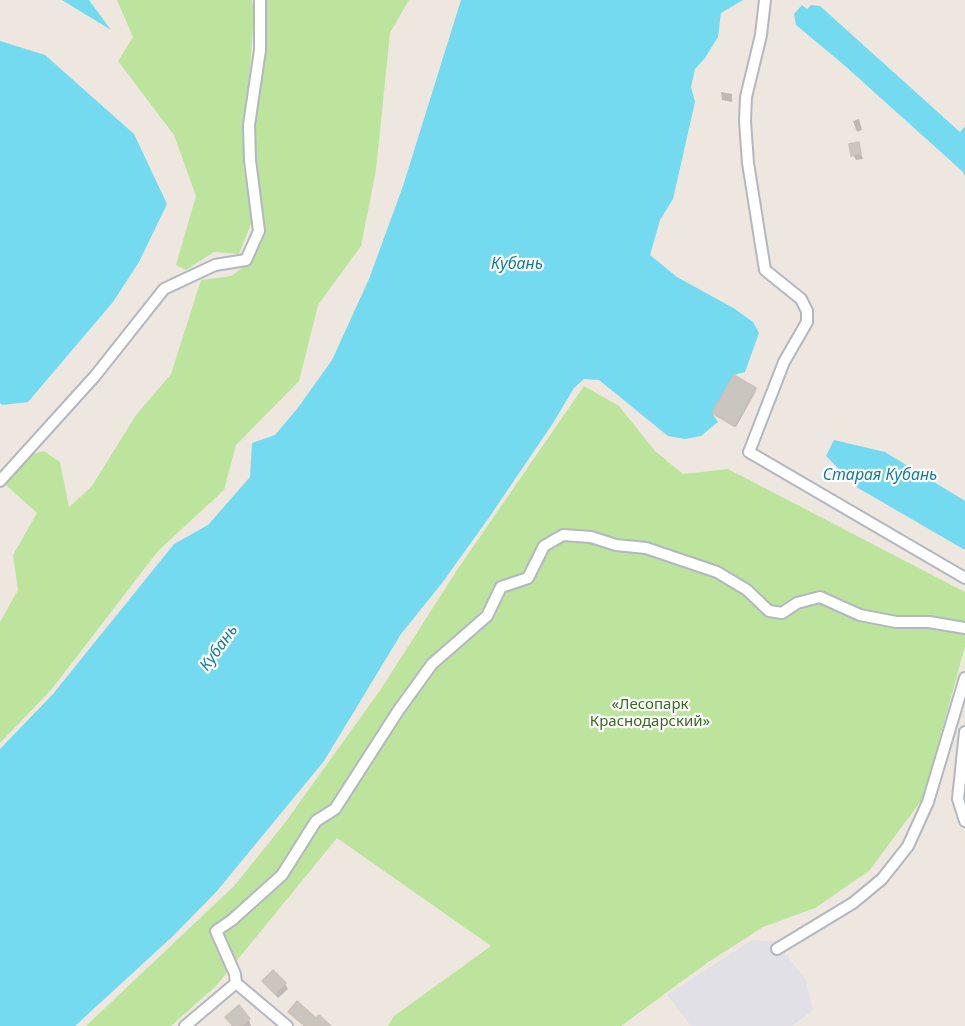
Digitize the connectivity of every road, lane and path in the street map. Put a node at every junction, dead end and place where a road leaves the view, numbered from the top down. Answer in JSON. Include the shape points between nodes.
{"nodes":[{"id":1,"x":260,"y":0,"type":"edge"},
{"id":2,"x":765,"y":0,"type":"edge"},
{"id":3,"x":0,"y":481,"type":"edge"},
{"id":4,"x":965,"y":578,"type":"edge"},
{"id":5,"x":965,"y":628,"type":"edge"},
{"id":6,"x":965,"y":678,"type":"edge"},
{"id":7,"x":950,"y":730,"type":"junction"},
{"id":8,"x":965,"y":730,"type":"edge"},
{"id":9,"x":965,"y":821,"type":"edge"},
{"id":10,"x":777,"y":949,"type":"dead end"},
{"id":11,"x":236,"y":983,"type":"junction"},
{"id":12,"x":185,"y":1026,"type":"edge"},
{"id":13,"x":287,"y":1026,"type":"edge"}],
"edges":[{"from":1,"to":3,"type":"street","via":[[260,50],[249,125],[259,231],[246,260],[214,265],[164,289],[95,376]]},
{"from":2,"to":4,"type":"street","via":[[746,97],[748,163],[765,270],[801,299],[807,322],[784,362],[749,452]]},
{"from":5,"to":11,"type":"street","via":[[860,615],[820,597],[796,603],[782,613],[769,611],[747,590],[717,572],[646,548],[563,535],[544,546],[528,578],[501,587],[487,616],[432,664],[335,809],[316,821],[282,875],[216,931]]},
{"from":6,"to":7,"type":"street"},
{"from":7,"to":8,"type":"street"},
{"from":7,"to":10,"type":"street","via":[[928,802],[908,846],[893,867],[853,903]]},
{"from":8,"to":9,"type":"street","via":[[958,799]]},
{"from":11,"to":12,"type":"street"},
{"from":11,"to":13,"type":"street"}]}
